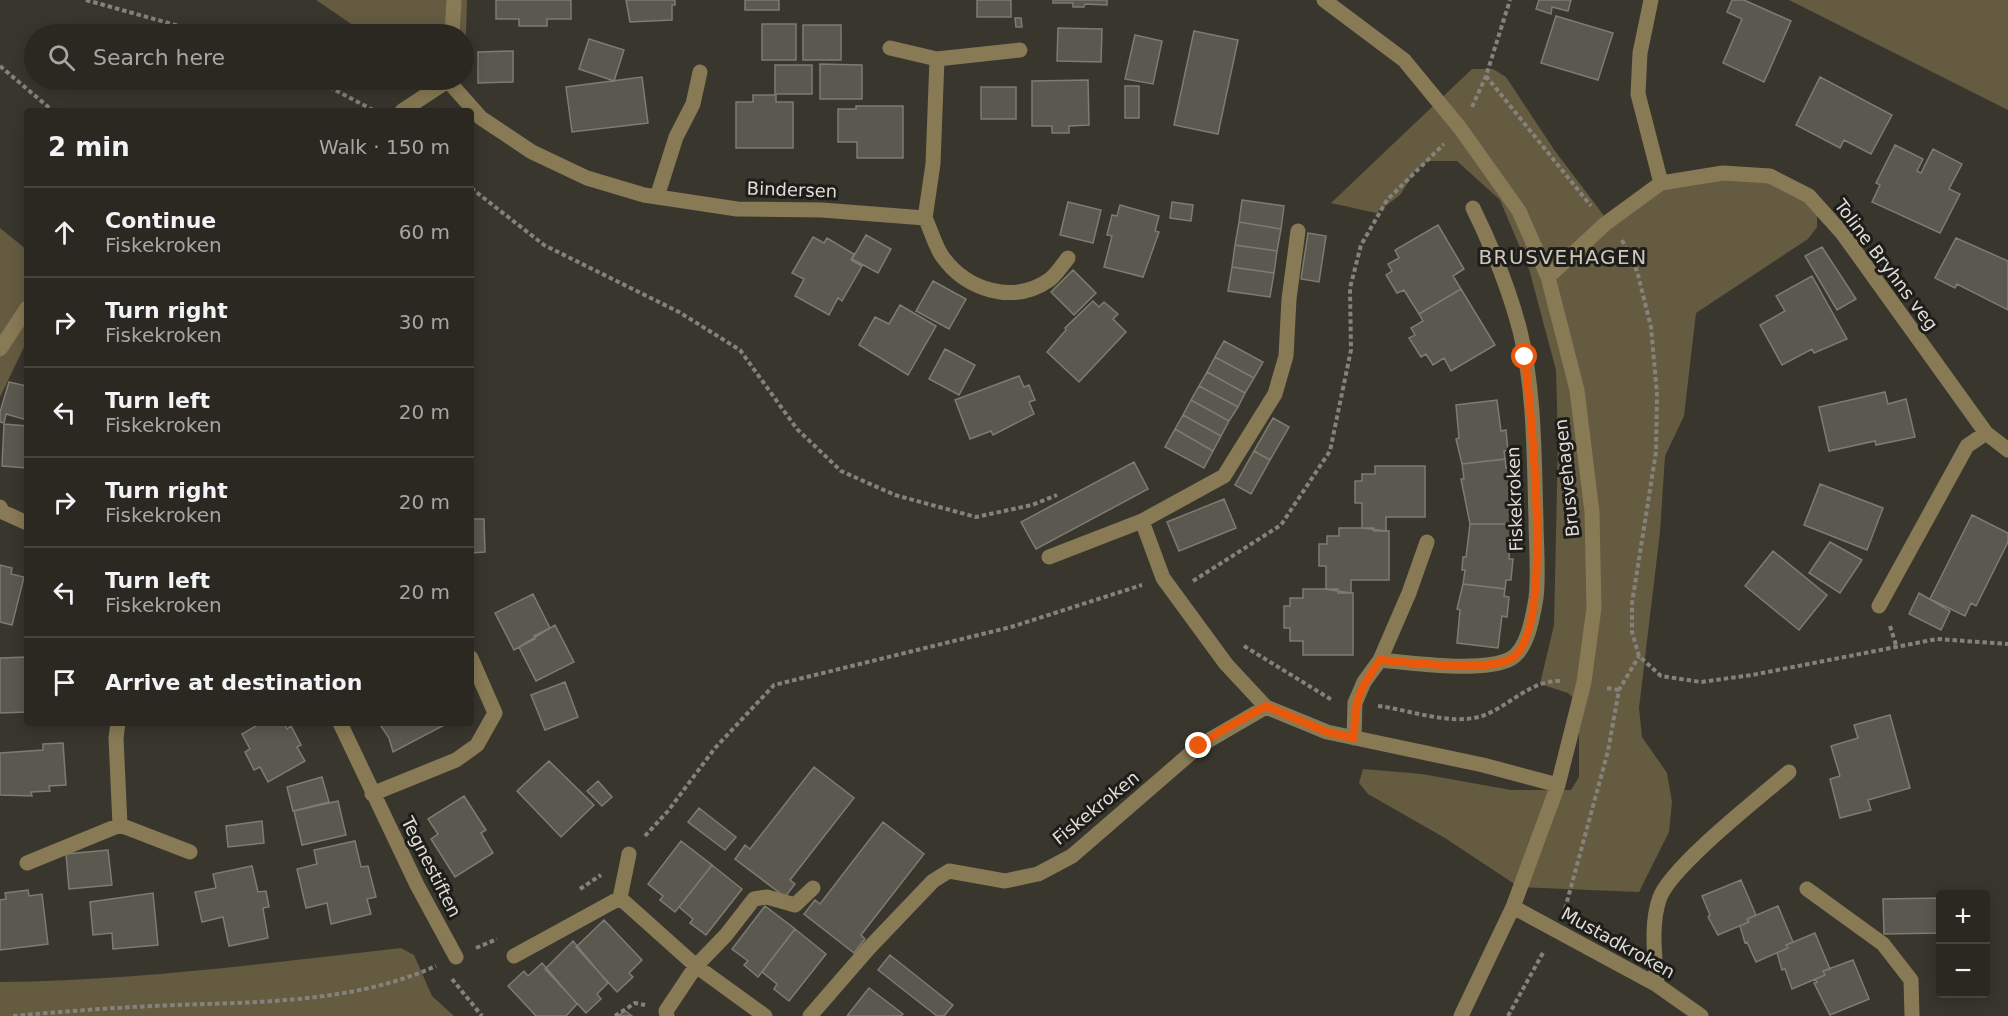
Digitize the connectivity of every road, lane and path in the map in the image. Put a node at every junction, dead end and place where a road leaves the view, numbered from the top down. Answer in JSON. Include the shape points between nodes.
{"nodes":[{"id":1,"x":86,"y":0,"type":"edge"},
{"id":2,"x":454,"y":0,"type":"edge"},
{"id":3,"x":1324,"y":0,"type":"edge"},
{"id":4,"x":1510,"y":0,"type":"edge"},
{"id":5,"x":1651,"y":0,"type":"edge"},
{"id":6,"x":172,"y":24,"type":"edge"},
{"id":7,"x":453,"y":24,"type":"edge"},
{"id":8,"x":890,"y":48,"type":"dead end"},
{"id":9,"x":1020,"y":50,"type":"dead end"},
{"id":10,"x":937,"y":59,"type":"junction"},
{"id":11,"x":0,"y":66,"type":"edge"},
{"id":12,"x":700,"y":72,"type":"dead end"},
{"id":13,"x":1486,"y":76,"type":"junction"},
{"id":14,"x":24,"y":86,"type":"edge"},
{"id":15,"x":28,"y":90,"type":"edge"},
{"id":16,"x":335,"y":90,"type":"edge"},
{"id":17,"x":435,"y":90,"type":"edge"},
{"id":18,"x":457,"y":90,"type":"edge"},
{"id":19,"x":49,"y":108,"type":"edge"},
{"id":20,"x":369,"y":108,"type":"edge"},
{"id":21,"x":407,"y":108,"type":"edge"},
{"id":22,"x":472,"y":108,"type":"edge"},
{"id":23,"x":474,"y":110,"type":"edge"},
{"id":24,"x":1460,"y":128,"type":"junction"},
{"id":25,"x":1660,"y":183,"type":"junction"},
{"id":26,"x":474,"y":190,"type":"edge"},
{"id":27,"x":657,"y":197,"type":"junction"},
{"id":28,"x":1473,"y":208,"type":"dead end"},
{"id":29,"x":925,"y":218,"type":"junction"},
{"id":30,"x":1605,"y":224,"type":"junction"},
{"id":31,"x":1299,"y":231,"type":"dead end"},
{"id":32,"x":1068,"y":258,"type":"dead end"},
{"id":33,"x":1548,"y":277,"type":"junction"},
{"id":34,"x":24,"y":313,"type":"edge"},
{"id":35,"x":0,"y":349,"type":"edge"},
{"id":36,"x":1986,"y":433,"type":"junction"},
{"id":37,"x":2008,"y":450,"type":"edge"},
{"id":38,"x":1057,"y":495,"type":"dead end"},
{"id":39,"x":0,"y":507,"type":"edge"},
{"id":40,"x":1142,"y":521,"type":"junction"},
{"id":41,"x":24,"y":522,"type":"edge"},
{"id":42,"x":1427,"y":542,"type":"dead end"},
{"id":43,"x":1048,"y":557,"type":"dead end"},
{"id":44,"x":1163,"y":578,"type":"junction"},
{"id":45,"x":1879,"y":606,"type":"dead end"},
{"id":46,"x":2008,"y":644,"type":"edge"},
{"id":47,"x":1639,"y":656,"type":"junction"},
{"id":48,"x":1380,"y":660,"type":"junction"},
{"id":49,"x":474,"y":665,"type":"edge"},
{"id":50,"x":1266,"y":706,"type":"junction"},
{"id":51,"x":118,"y":726,"type":"edge"},
{"id":52,"x":341,"y":726,"type":"edge"},
{"id":53,"x":1354,"y":738,"type":"junction"},
{"id":54,"x":1789,"y":771,"type":"dead end"},
{"id":55,"x":1558,"y":785,"type":"junction"},
{"id":56,"x":372,"y":794,"type":"junction"},
{"id":57,"x":120,"y":825,"type":"junction"},
{"id":58,"x":190,"y":852,"type":"dead end"},
{"id":59,"x":629,"y":854,"type":"junction"},
{"id":60,"x":27,"y":863,"type":"dead end"},
{"id":61,"x":813,"y":888,"type":"dead end"},
{"id":62,"x":1807,"y":889,"type":"dead end"},
{"id":63,"x":575,"y":893,"type":"dead end"},
{"id":64,"x":620,"y":898,"type":"junction"},
{"id":65,"x":1513,"y":908,"type":"junction"},
{"id":66,"x":1555,"y":931,"type":"junction"},
{"id":67,"x":503,"y":936,"type":"dead end"},
{"id":68,"x":514,"y":956,"type":"dead end"},
{"id":69,"x":456,"y":957,"type":"junction"},
{"id":70,"x":441,"y":964,"type":"junction"},
{"id":71,"x":696,"y":966,"type":"junction"},
{"id":72,"x":1657,"y":985,"type":"junction"},
{"id":73,"x":667,"y":1014,"type":"edge"},
{"id":74,"x":13,"y":1016,"type":"edge"},
{"id":75,"x":482,"y":1016,"type":"edge"},
{"id":76,"x":615,"y":1016,"type":"edge"},
{"id":77,"x":765,"y":1016,"type":"edge"},
{"id":78,"x":810,"y":1016,"type":"edge"},
{"id":79,"x":1461,"y":1016,"type":"edge"},
{"id":80,"x":1508,"y":1016,"type":"edge"},
{"id":81,"x":1701,"y":1016,"type":"edge"},
{"id":82,"x":1912,"y":1016,"type":"edge"}],
"edges":[{"from":1,"to":6,"type":"path"},
{"from":2,"to":7,"type":"street"},
{"from":3,"to":24,"type":"street","name":"Brusvehagen","via":[[1404,60]]},
{"from":4,"to":13,"type":"path"},
{"from":5,"to":25,"type":"street","via":[[1640,53],[1638,94]]},
{"from":8,"to":10,"type":"street"},
{"from":9,"to":10,"type":"street"},
{"from":10,"to":29,"type":"street","via":[[933,164]]},
{"from":11,"to":14,"type":"path"},
{"from":12,"to":27,"type":"street","via":[[693,104],[676,137]]},
{"from":13,"to":24,"type":"path"},
{"from":13,"to":30,"type":"path"},
{"from":15,"to":19,"type":"path"},
{"from":16,"to":20,"type":"path"},
{"from":17,"to":21,"type":"street"},
{"from":18,"to":22,"type":"street","name":"Bindersen"},
{"from":23,"to":27,"type":"street","name":"Bindersen","via":[[532,152],[587,178]]},
{"from":24,"to":33,"type":"street","name":"Brusvehagen","via":[[1519,211]]},
{"from":24,"to":44,"type":"path","via":[[1387,200],[1361,245],[1350,288],[1351,350],[1330,451],[1281,525],[1196,581]]},
{"from":25,"to":30,"type":"street","name":"Toline Bryhns veg"},
{"from":25,"to":36,"type":"street","name":"Toline Bryhns veg","via":[[1723,173],[1770,176],[1809,196],[1843,234]]},
{"from":26,"to":38,"type":"path","via":[[544,245],[679,312],[741,350],[797,429],[841,471],[895,495],[976,517],[1032,505]]},
{"from":27,"to":29,"type":"street","name":"Bindersen","via":[[737,208]]},
{"from":28,"to":48,"type":"street","name":"Fiskekroken","via":[[1494,253],[1525,357],[1534,471],[1536,596],[1527,635],[1511,659],[1472,665]]},
{"from":29,"to":32,"type":"street","via":[[942,256],[970,283],[999,293],[1025,290],[1050,279]]},
{"from":30,"to":33,"type":"street","name":"Toline Bryhns veg"},
{"from":30,"to":47,"type":"path","via":[[1622,239],[1637,271],[1655,354],[1656,452],[1632,603],[1632,632]]},
{"from":31,"to":40,"type":"street","via":[[1286,356],[1275,394],[1224,476]]},
{"from":33,"to":55,"type":"street","name":"Brusvehagen","via":[[1577,390],[1592,512],[1592,619],[1584,682]]},
{"from":34,"to":35,"type":"street"},
{"from":36,"to":37,"type":"street","name":"Toline Bryhns veg"},
{"from":36,"to":45,"type":"street","via":[[1967,446]]},
{"from":39,"to":41,"type":"street"},
{"from":40,"to":43,"type":"street"},
{"from":40,"to":44,"type":"street"},
{"from":42,"to":48,"type":"street"},
{"from":44,"to":50,"type":"street","via":[[1220,656]]},
{"from":44,"to":59,"type":"path","via":[[1011,627],[774,685],[715,748],[668,811]]},
{"from":46,"to":47,"type":"path","via":[[1936,639],[1701,682],[1661,676]]},
{"from":47,"to":66,"type":"path","via":[[1619,690],[1587,833]]},
{"from":48,"to":53,"type":"street","via":[[1355,703]]},
{"from":49,"to":56,"type":"street","via":[[495,713],[477,745],[456,760]]},
{"from":50,"to":53,"type":"street","via":[[1327,732]]},
{"from":50,"to":78,"type":"street","name":"Fiskekroken","via":[[1199,746],[1072,856],[1038,874],[1005,881],[949,872],[933,881]]},
{"from":51,"to":57,"type":"street"},
{"from":52,"to":56,"type":"street","name":"Tegnestiften"},
{"from":53,"to":55,"type":"street"},
{"from":54,"to":72,"type":"street","via":[[1683,865],[1660,897],[1654,936]]},
{"from":55,"to":65,"type":"street","name":"Brusvehagen"},
{"from":56,"to":69,"type":"street","name":"Tegnestiften"},
{"from":57,"to":58,"type":"street"},
{"from":57,"to":60,"type":"street"},
{"from":59,"to":63,"type":"path"},
{"from":59,"to":64,"type":"street"},
{"from":61,"to":71,"type":"street","via":[[795,905],[767,897],[754,899]]},
{"from":62,"to":82,"type":"street","via":[[1883,944],[1911,980]]},
{"from":64,"to":68,"type":"street"},
{"from":64,"to":71,"type":"street"},
{"from":65,"to":66,"type":"street","name":"Mustadkroken"},
{"from":65,"to":79,"type":"street","name":"Brusvehagen"},
{"from":66,"to":72,"type":"street","name":"Mustadkroken"},
{"from":66,"to":80,"type":"path"},
{"from":67,"to":69,"type":"path"},
{"from":69,"to":70,"type":"path"},
{"from":70,"to":74,"type":"path","via":[[403,981],[360,991],[238,1003]]},
{"from":70,"to":75,"type":"path"},
{"from":71,"to":73,"type":"street"},
{"from":71,"to":77,"type":"street"},
{"from":72,"to":81,"type":"street","name":"Mustadkroken"},
{"from":73,"to":76,"type":"path","via":[[635,1002]]}]}
